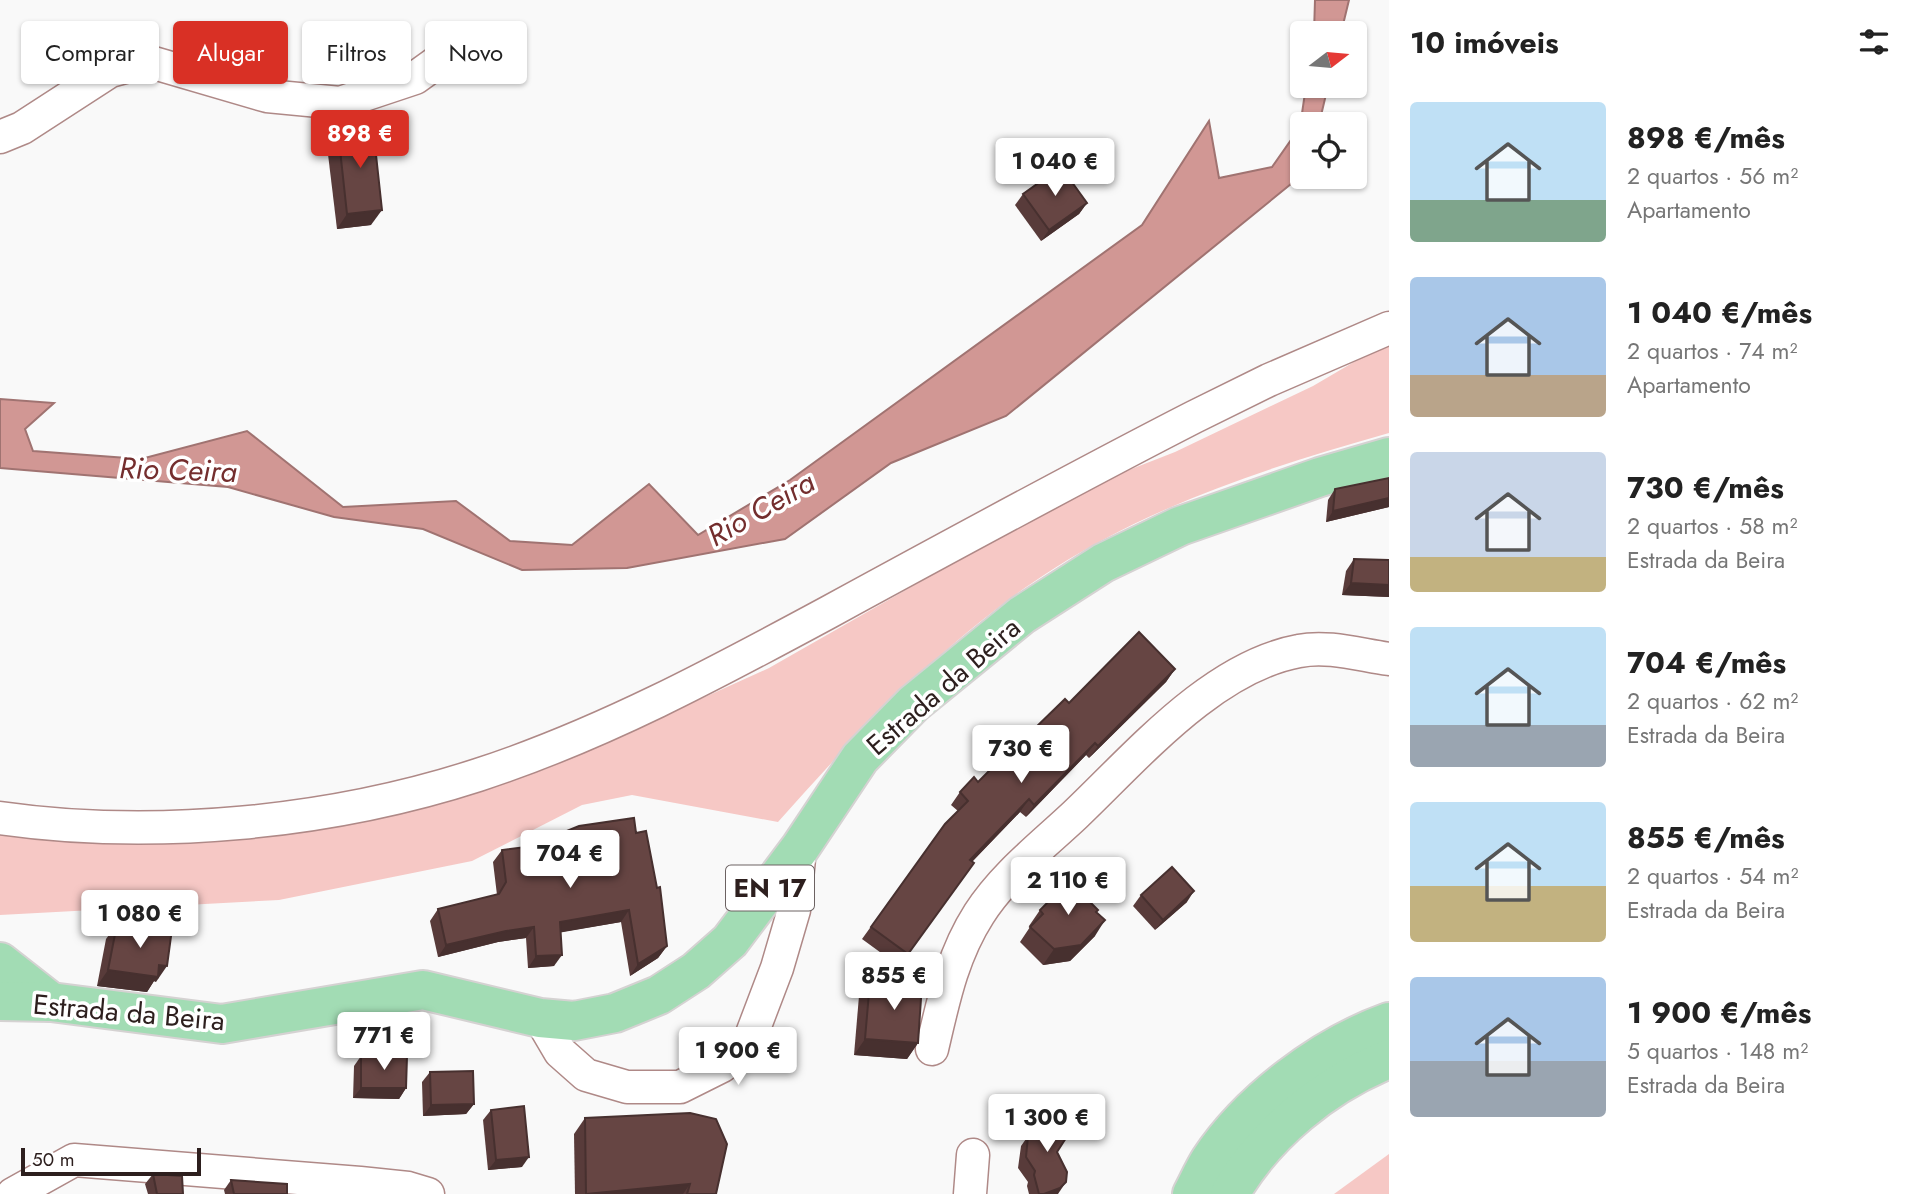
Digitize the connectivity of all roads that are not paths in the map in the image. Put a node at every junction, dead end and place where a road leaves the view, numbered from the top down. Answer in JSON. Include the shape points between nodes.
{"nodes":[{"id":1,"x":425,"y":71,"type":"edge"},
{"id":2,"x":0,"y":137,"type":"edge"},
{"id":3,"x":1389,"y":328,"type":"edge"},
{"id":4,"x":1389,"y":457,"type":"edge"},
{"id":5,"x":1389,"y":659,"type":"edge"},
{"id":6,"x":0,"y":818,"type":"edge"},
{"id":7,"x":800,"y":848,"type":"junction"},
{"id":8,"x":0,"y":962,"type":"edge"},
{"id":9,"x":0,"y":1001,"type":"edge"},
{"id":10,"x":51,"y":1002,"type":"junction"},
{"id":11,"x":540,"y":1018,"type":"junction"},
{"id":12,"x":1389,"y":1022,"type":"edge"},
{"id":13,"x":932,"y":1049,"type":"dead end"},
{"id":14,"x":1389,"y":1059,"type":"edge"},
{"id":15,"x":973,"y":1155,"type":"dead end"},
{"id":16,"x":13,"y":1194,"type":"edge"},
{"id":17,"x":428,"y":1194,"type":"edge"},
{"id":18,"x":970,"y":1194,"type":"edge"},
{"id":19,"x":1192,"y":1194,"type":"edge"},
{"id":20,"x":1230,"y":1194,"type":"edge"}],
"edges":[{"from":1,"to":2,"type":"street","via":[[340,103],[267,96],[147,61],[110,71],[22,128]]},
{"from":3,"to":6,"type":"street","via":[[1183,423],[673,694],[511,764],[383,801],[281,817],[146,828]]},
{"from":4,"to":7,"type":"main road","name":"Estrada da Beira","number":"EN 17","via":[[1180,526],[1103,564],[1022,615],[913,704],[860,758]]},
{"from":5,"to":13,"type":"street","via":[[1318,648],[1297,651],[1231,679],[1171,722],[1007,879],[979,914],[951,969]]},
{"from":7,"to":11,"type":"main road","name":"Estrada da Beira","number":"EN 17","via":[[730,941],[696,971],[659,995],[615,1013],[574,1021]]},
{"from":7,"to":11,"type":"street","via":[[794,910],[777,968],[750,1039],[722,1066],[680,1087],[627,1087],[586,1075],[561,1052]]},
{"from":8,"to":10,"type":"main road"},
{"from":9,"to":10,"type":"main road","name":"Estrada da Beira","number":"EN 17"},
{"from":10,"to":11,"type":"main road","name":"Estrada da Beira","number":"EN 17","via":[[222,1024],[423,990]]},
{"from":12,"to":19,"type":"main road","via":[[1344,1043],[1268,1095],[1234,1128]]},
{"from":14,"to":20,"type":"main road","via":[[1353,1076],[1297,1115],[1252,1162]]},
{"from":15,"to":18,"type":"street"},
{"from":16,"to":17,"type":"street","via":[[74,1160],[360,1183]]}]}
